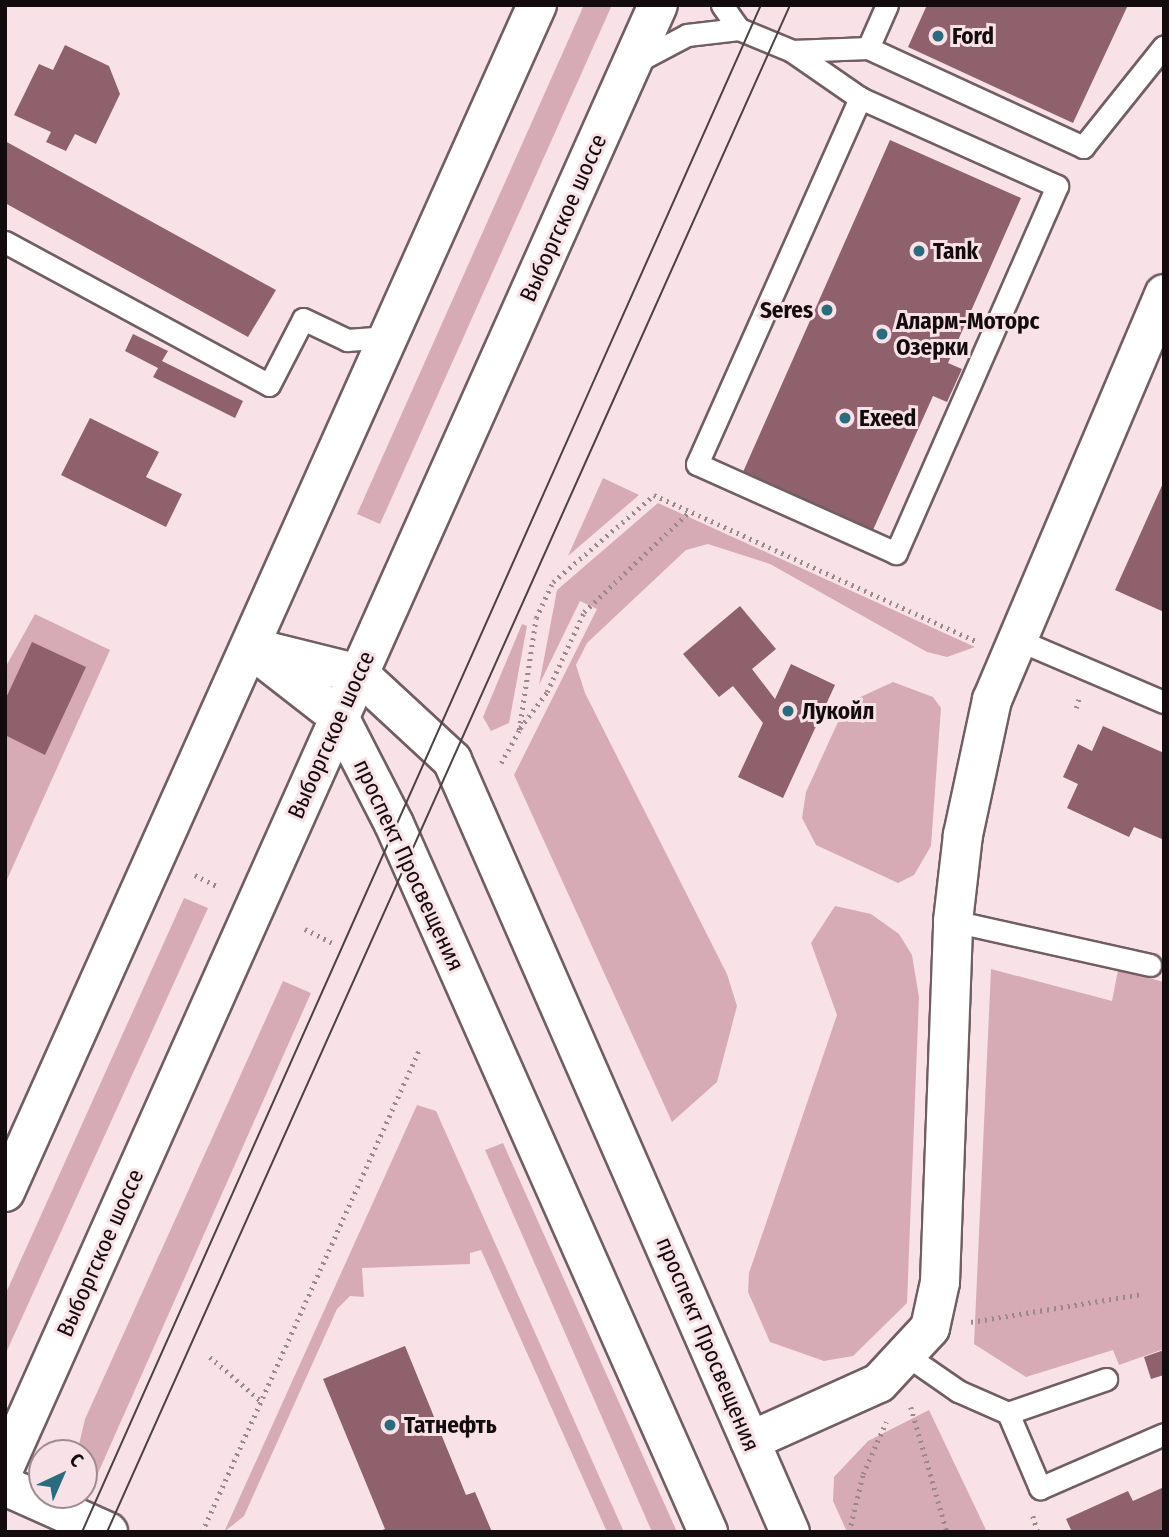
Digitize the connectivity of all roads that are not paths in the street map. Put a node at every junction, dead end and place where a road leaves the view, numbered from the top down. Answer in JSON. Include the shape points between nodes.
{"nodes":[{"id":1,"x":537,"y":5,"type":"edge"},
{"id":2,"x":658,"y":5,"type":"edge"},
{"id":3,"x":722,"y":5,"type":"edge"},
{"id":4,"x":887,"y":5,"type":"edge"},
{"id":5,"x":739,"y":29,"type":"junction"},
{"id":6,"x":1164,"y":46,"type":"edge"},
{"id":7,"x":868,"y":48,"type":"junction"},
{"id":8,"x":792,"y":51,"type":"junction"},
{"id":9,"x":632,"y":64,"type":"junction"},
{"id":10,"x":860,"y":98,"type":"junction"},
{"id":11,"x":5,"y":242,"type":"edge"},
{"id":12,"x":1164,"y":294,"type":"edge"},
{"id":13,"x":388,"y":337,"type":"junction"},
{"id":14,"x":250,"y":647,"type":"junction"},
{"id":15,"x":1012,"y":647,"type":"junction"},
{"id":16,"x":359,"y":674,"type":"junction"},
{"id":17,"x":1164,"y":702,"type":"edge"},
{"id":18,"x":339,"y":717,"type":"junction"},
{"id":19,"x":953,"y":921,"type":"junction"},
{"id":20,"x":1150,"y":965,"type":"dead end"},
{"id":21,"x":5,"y":1192,"type":"edge"},
{"id":22,"x":909,"y":1357,"type":"junction"},
{"id":23,"x":1106,"y":1379,"type":"dead end"},
{"id":24,"x":1008,"y":1413,"type":"junction"},
{"id":25,"x":1164,"y":1434,"type":"edge"},
{"id":26,"x":750,"y":1441,"type":"junction"},
{"id":27,"x":5,"y":1466,"type":"edge"},
{"id":28,"x":5,"y":1486,"type":"edge"},
{"id":29,"x":108,"y":1532,"type":"edge"},
{"id":30,"x":708,"y":1532,"type":"edge"},
{"id":31,"x":790,"y":1532,"type":"edge"}],
"edges":[{"from":1,"to":13,"type":"main road"},
{"from":2,"to":9,"type":"main road","name":"Выборгское шоссе"},
{"from":3,"to":5,"type":"lane"},
{"from":4,"to":7,"type":"lane"},
{"from":5,"to":8,"type":"lane"},
{"from":5,"to":9,"type":"lane","via":[[687,35]]},
{"from":6,"to":7,"type":"lane","via":[[1083,147]]},
{"from":7,"to":8,"type":"lane"},
{"from":8,"to":10,"type":"lane"},
{"from":9,"to":16,"type":"main road","name":"Выборгское шоссе"},
{"from":10,"to":10,"type":"lane","via":[[697,464],[896,553],[1056,186]]},
{"from":11,"to":13,"type":"lane","via":[[269,385],[303,319],[347,340]]},
{"from":12,"to":15,"type":"main road"},
{"from":13,"to":14,"type":"main road"},
{"from":14,"to":16,"type":"main road","name":"проспект Просвещения"},
{"from":14,"to":18,"type":"main road","name":"проспект Просвещения"},
{"from":14,"to":21,"type":"main road"},
{"from":15,"to":17,"type":"lane"},
{"from":15,"to":19,"type":"main road","via":[[992,700],[966,822]]},
{"from":16,"to":18,"type":"main road","name":"Выборгское шоссе"},
{"from":16,"to":26,"type":"main road","name":"проспект Просвещения","via":[[452,761]]},
{"from":18,"to":27,"type":"main road","name":"Выборгское шоссе"},
{"from":18,"to":30,"type":"main road","name":"проспект Просвещения","via":[[408,853]]},
{"from":19,"to":20,"type":"lane"},
{"from":19,"to":22,"type":"main road","via":[[940,1282],[930,1328]]},
{"from":22,"to":24,"type":"lane","via":[[958,1391]]},
{"from":22,"to":26,"type":"main road","via":[[879,1383]]},
{"from":23,"to":24,"type":"lane"},
{"from":24,"to":25,"type":"lane","via":[[1040,1488]]},
{"from":26,"to":31,"type":"main road","name":"проспект Просвещения"},
{"from":28,"to":29,"type":"main road"}]}
